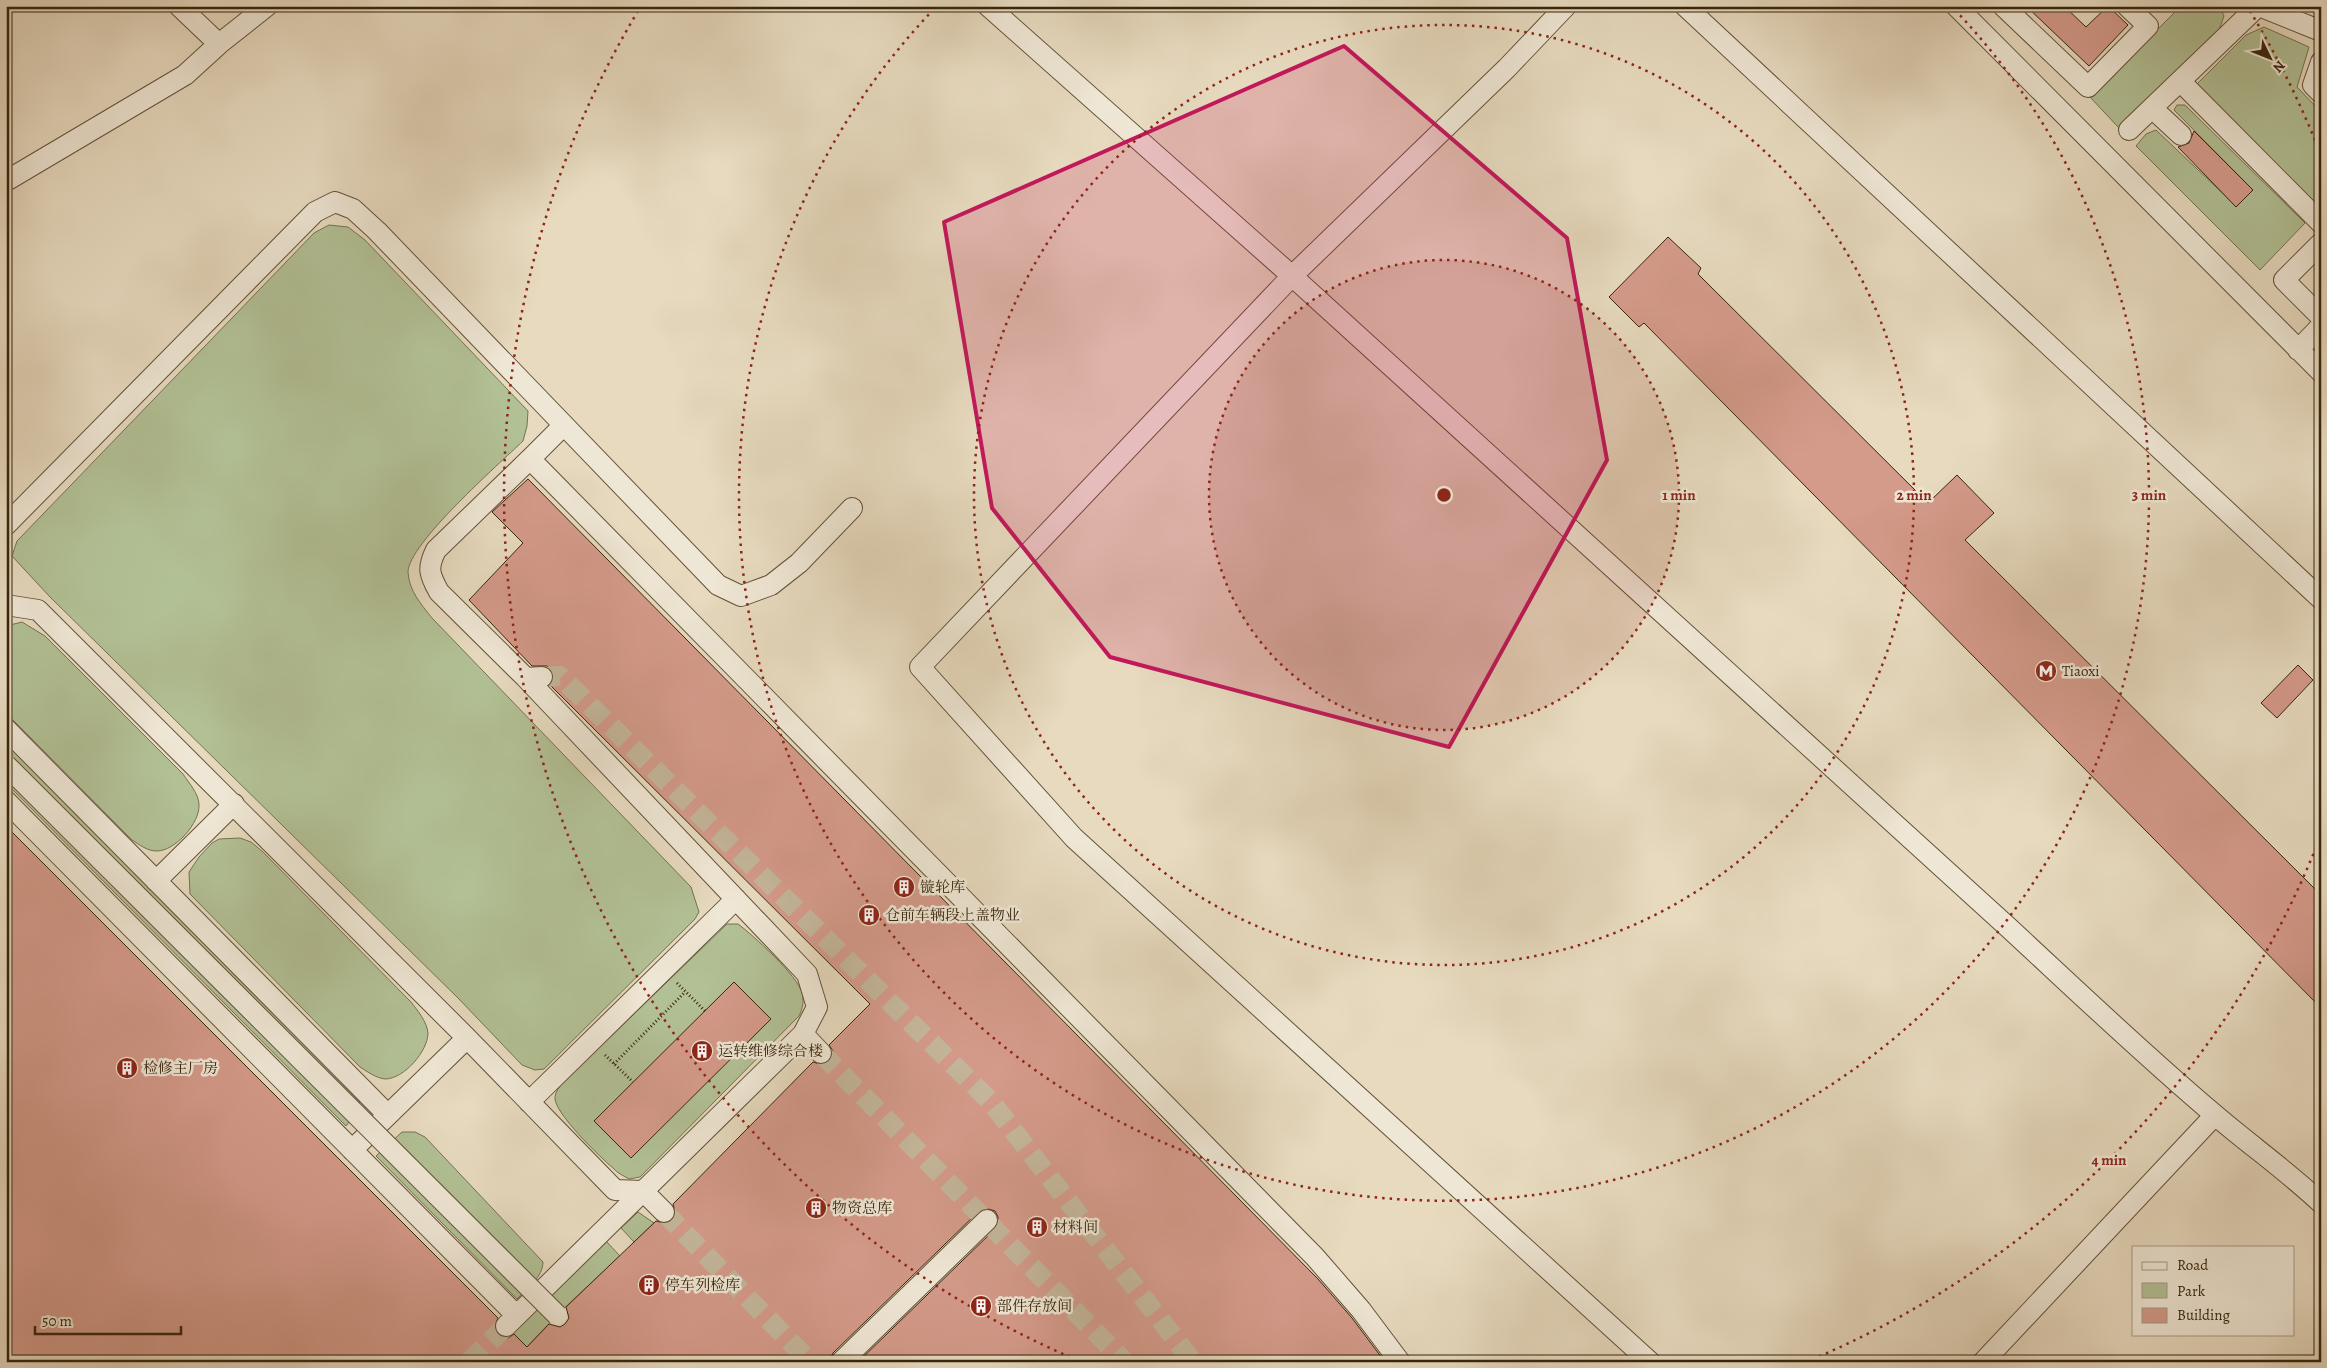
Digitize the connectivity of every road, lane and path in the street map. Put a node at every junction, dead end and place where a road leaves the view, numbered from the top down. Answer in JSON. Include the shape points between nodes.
{"nodes":[{"id":1,"x":178,"y":6,"type":"edge"},
{"id":2,"x":267,"y":6,"type":"edge"},
{"id":3,"x":988,"y":6,"type":"edge"},
{"id":4,"x":1566,"y":6,"type":"edge"},
{"id":5,"x":1685,"y":6,"type":"edge"},
{"id":6,"x":1956,"y":6,"type":"edge"},
{"id":7,"x":2003,"y":6,"type":"edge"},
{"id":8,"x":2127,"y":6,"type":"edge"},
{"id":9,"x":2258,"y":6,"type":"edge"},
{"id":10,"x":2321,"y":30,"type":"edge"},
{"id":11,"x":219,"y":44,"type":"junction"},
{"id":12,"x":2321,"y":62,"type":"edge"},
{"id":13,"x":2180,"y":81,"type":"junction"},
{"id":14,"x":2321,"y":93,"type":"edge"},
{"id":15,"x":2152,"y":108,"type":"junction"},
{"id":16,"x":2129,"y":130,"type":"dead end"},
{"id":17,"x":2181,"y":135,"type":"dead end"},
{"id":18,"x":6,"y":181,"type":"edge"},
{"id":19,"x":2321,"y":223,"type":"edge"},
{"id":20,"x":2321,"y":243,"type":"edge"},
{"id":21,"x":1292,"y":276,"type":"junction"},
{"id":22,"x":2321,"y":318,"type":"edge"},
{"id":23,"x":2321,"y":326,"type":"edge"},
{"id":24,"x":2298,"y":350,"type":"junction"},
{"id":25,"x":2321,"y":372,"type":"edge"},
{"id":26,"x":564,"y":425,"type":"junction"},
{"id":27,"x":530,"y":459,"type":"junction"},
{"id":28,"x":852,"y":508,"type":"dead end"},
{"id":29,"x":6,"y":525,"type":"edge"},
{"id":30,"x":2321,"y":599,"type":"edge"},
{"id":31,"x":6,"y":605,"type":"edge"},
{"id":32,"x":6,"y":729,"type":"edge"},
{"id":33,"x":6,"y":765,"type":"edge"},
{"id":34,"x":6,"y":801,"type":"edge"},
{"id":35,"x":234,"y":804,"type":"junction"},
{"id":36,"x":156,"y":880,"type":"junction"},
{"id":37,"x":736,"y":899,"type":"junction"},
{"id":38,"x":663,"y":970,"type":"junction"},
{"id":39,"x":685,"y":992,"type":"junction"},
{"id":40,"x":705,"y":1011,"type":"dead end"},
{"id":41,"x":803,"y":1034,"type":"junction"},
{"id":42,"x":467,"y":1038,"type":"junction"},
{"id":43,"x":591,"y":1042,"type":"junction"},
{"id":44,"x":821,"y":1053,"type":"tunnel mouth"},
{"id":45,"x":614,"y":1064,"type":"junction"},
{"id":46,"x":633,"y":1082,"type":"dead end"},
{"id":47,"x":529,"y":1102,"type":"junction"},
{"id":48,"x":388,"y":1115,"type":"junction"},
{"id":49,"x":2215,"y":1115,"type":"junction"},
{"id":50,"x":352,"y":1150,"type":"junction"},
{"id":51,"x":643,"y":1191,"type":"junction"},
{"id":52,"x":2321,"y":1203,"type":"edge"},
{"id":53,"x":664,"y":1212,"type":"tunnel mouth"},
{"id":54,"x":987,"y":1220,"type":"dead end"},
{"id":55,"x":557,"y":1315,"type":"dead end"},
{"id":56,"x":841,"y":1362,"type":"edge"},
{"id":57,"x":1400,"y":1362,"type":"edge"},
{"id":58,"x":1650,"y":1362,"type":"edge"},
{"id":59,"x":1983,"y":1362,"type":"edge"}],
"edges":[{"from":1,"to":11,"type":"street"},
{"from":2,"to":11,"type":"street"},
{"from":3,"to":21,"type":"street"},
{"from":4,"to":21,"type":"street","via":[[1507,68]]},
{"from":5,"to":30,"type":"street"},
{"from":6,"to":24,"type":"street"},
{"from":7,"to":8,"type":"street","via":[[2088,87],[2148,26]]},
{"from":9,"to":10,"type":"street"},
{"from":9,"to":13,"type":"street"},
{"from":11,"to":18,"type":"street","via":[[185,75]]},
{"from":12,"to":14,"type":"street","via":[[2313,85]]},
{"from":13,"to":15,"type":"street"},
{"from":13,"to":19,"type":"street"},
{"from":15,"to":16,"type":"street"},
{"from":15,"to":17,"type":"street"},
{"from":20,"to":22,"type":"street","via":[[2284,280]]},
{"from":21,"to":49,"type":"street"},
{"from":21,"to":58,"type":"street","via":[[920,667],[1074,838]]},
{"from":23,"to":24,"type":"street"},
{"from":24,"to":25,"type":"street"},
{"from":26,"to":27,"type":"street"},
{"from":26,"to":28,"type":"street","via":[[718,585],[741,596],[771,585],[799,563]]},
{"from":26,"to":29,"type":"street","via":[[377,231],[353,209],[335,202],[315,212]]},
{"from":27,"to":37,"type":"street","via":[[436,550],[429,563],[431,578],[439,592],[534,677]]},
{"from":27,"to":57,"type":"street","via":[[1315,1257],[1362,1310]]},
{"from":31,"to":35,"type":"street","via":[[38,610]]},
{"from":32,"to":36,"type":"street"},
{"from":33,"to":55,"type":"street","bridge":true},
{"from":34,"to":50,"type":"street"},
{"from":35,"to":36,"type":"street"},
{"from":35,"to":42,"type":"street"},
{"from":36,"to":48,"type":"street"},
{"from":37,"to":38,"type":"street"},
{"from":37,"to":41,"type":"street","via":[[807,974],[817,1007]]},
{"from":38,"to":39,"type":"path"},
{"from":38,"to":43,"type":"street"},
{"from":39,"to":40,"type":"path"},
{"from":39,"to":45,"type":"path"},
{"from":41,"to":44,"type":"street"},
{"from":41,"to":51,"type":"street"},
{"from":42,"to":47,"type":"street"},
{"from":42,"to":48,"type":"street"},
{"from":43,"to":45,"type":"path"},
{"from":43,"to":47,"type":"street"},
{"from":45,"to":46,"type":"path"},
{"from":47,"to":51,"type":"street","via":[[615,1190]]},
{"from":48,"to":50,"type":"street"},
{"from":49,"to":52,"type":"street","via":[[2289,1173]]},
{"from":49,"to":59,"type":"street"},
{"from":50,"to":51,"type":"street","via":[[511,1320]]},
{"from":51,"to":53,"type":"street"},
{"from":54,"to":56,"type":"street"}]}
